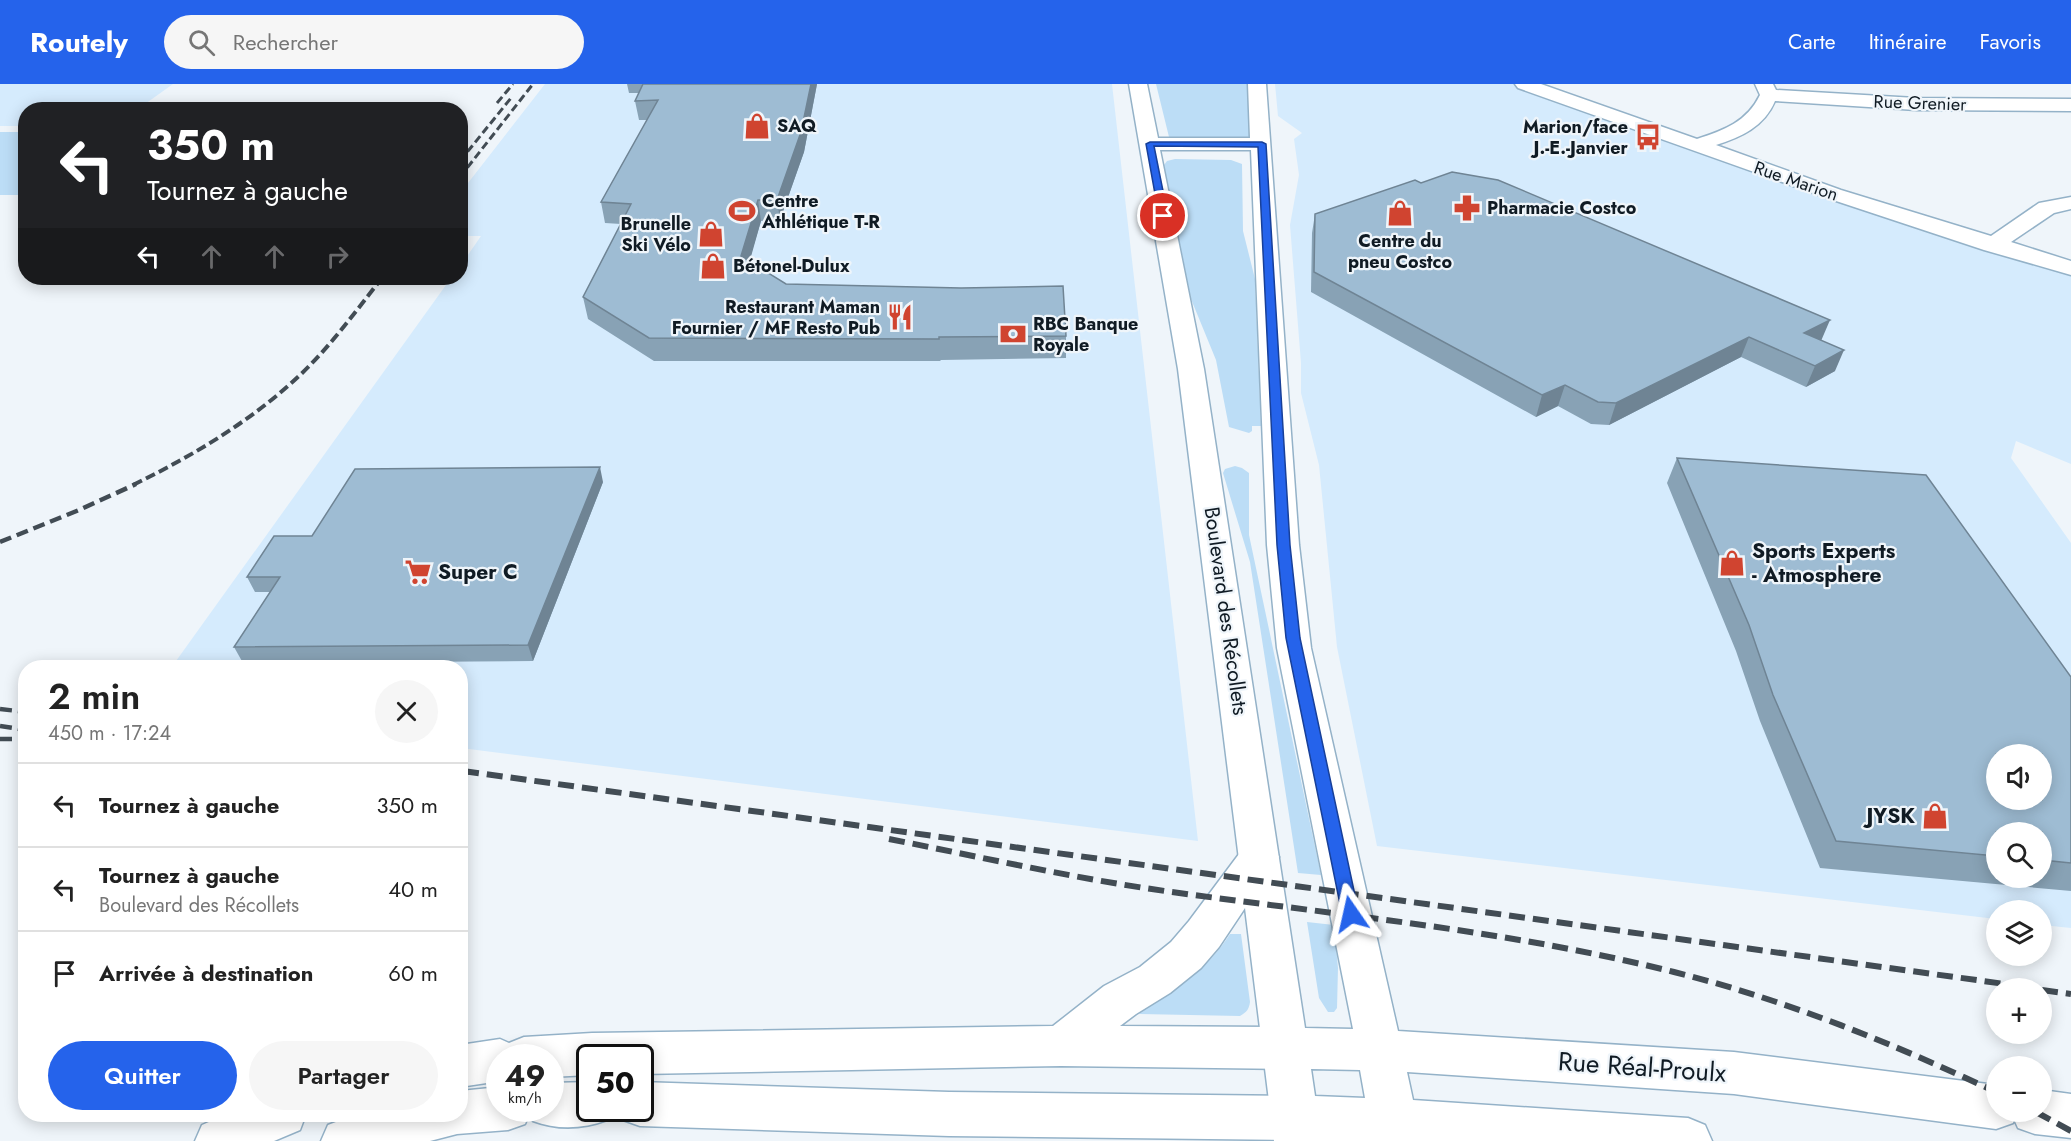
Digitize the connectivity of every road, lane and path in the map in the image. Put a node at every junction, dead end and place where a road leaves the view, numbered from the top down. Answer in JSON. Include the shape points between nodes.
{"nodes":[{"id":1,"x":1138,"y":84,"type":"edge"},
{"id":2,"x":1257,"y":84,"type":"edge"},
{"id":3,"x":1524,"y":84,"type":"edge"},
{"id":4,"x":2011,"y":89,"type":"dead end"},
{"id":5,"x":1766,"y":90,"type":"edge"},
{"id":6,"x":2034,"y":105,"type":"junction"},
{"id":7,"x":2071,"y":105,"type":"edge"},
{"id":8,"x":1696,"y":146,"type":"junction"},
{"id":9,"x":1151,"y":150,"type":"junction"},
{"id":10,"x":1262,"y":150,"type":"junction"},
{"id":11,"x":2071,"y":203,"type":"edge"},
{"id":12,"x":1992,"y":245,"type":"junction"},
{"id":13,"x":2071,"y":268,"type":"edge"},
{"id":14,"x":1258,"y":857,"type":"junction"},
{"id":15,"x":1061,"y":1046,"type":"junction"},
{"id":16,"x":1285,"y":1048,"type":"junction"},
{"id":17,"x":1380,"y":1050,"type":"junction"},
{"id":18,"x":564,"y":1055,"type":"edge"},
{"id":19,"x":486,"y":1062,"type":"edge"},
{"id":20,"x":468,"y":1065,"type":"edge"},
{"id":21,"x":654,"y":1104,"type":"edge"},
{"id":22,"x":1986,"y":1106,"type":"edge"},
{"id":23,"x":486,"y":1110,"type":"edge"},
{"id":24,"x":468,"y":1112,"type":"edge"},
{"id":25,"x":2052,"y":1114,"type":"edge"},
{"id":26,"x":2071,"y":1116,"type":"edge"},
{"id":27,"x":264,"y":1122,"type":"edge"},
{"id":28,"x":415,"y":1122,"type":"edge"},
{"id":29,"x":1082,"y":1128,"type":"edge"},
{"id":30,"x":1296,"y":1130,"type":"edge"},
{"id":31,"x":1395,"y":1131,"type":"edge"},
{"id":32,"x":1628,"y":1139,"type":"edge"},
{"id":33,"x":219,"y":1141,"type":"edge"},
{"id":34,"x":345,"y":1141,"type":"edge"},
{"id":35,"x":1688,"y":1141,"type":"edge"}],
"edges":[{"from":1,"to":9,"type":"main road","name":"Boulevard des Récollets"},
{"from":2,"to":10,"type":"main road"},
{"from":3,"to":8,"type":"main road","name":"Rue Marion"},
{"from":4,"to":6,"type":"main road"},
{"from":5,"to":6,"type":"main road","name":"Rue Grenier","via":[[1916,104]]},
{"from":5,"to":8,"type":"main road","via":[[1763,110],[1746,127]]},
{"from":6,"to":7,"type":"main road","name":"Rue Grenier"},
{"from":8,"to":12,"type":"main road","name":"Rue Marion"},
{"from":9,"to":10,"type":"main road"},
{"from":9,"to":14,"type":"main road","name":"Boulevard des Récollets","via":[[1193,381]]},
{"from":10,"to":17,"type":"main road","via":[[1282,534],[1294,648]]},
{"from":11,"to":12,"type":"main road","via":[[2047,208]]},
{"from":12,"to":13,"type":"main road","name":"Rue Marion"},
{"from":14,"to":15,"type":"main road","via":[[1186,955]]},
{"from":14,"to":16,"type":"main road","name":"Boulevard des Récollets"},
{"from":15,"to":16,"type":"main road","name":"Rue Réal-Proulx"},
{"from":15,"to":18,"type":"main road","name":"Rue Réal-Proulx"},
{"from":16,"to":17,"type":"main road","name":"Rue Réal-Proulx"},
{"from":16,"to":30,"type":"main road","name":"Boulevard des Récollets"},
{"from":17,"to":22,"type":"main road","name":"Rue Réal-Proulx","via":[[1734,1073]]},
{"from":17,"to":31,"type":"main road"},
{"from":19,"to":20,"type":"main road"},
{"from":21,"to":29,"type":"main road","via":[[948,1114]]},
{"from":23,"to":24,"type":"main road"},
{"from":25,"to":26,"type":"main road"},
{"from":27,"to":33,"type":"main road"},
{"from":28,"to":34,"type":"main road"},
{"from":29,"to":30,"type":"main road","via":[[1244,1116]]},
{"from":30,"to":31,"type":"main road"},
{"from":31,"to":32,"type":"main road"},
{"from":32,"to":35,"type":"main road"}]}
